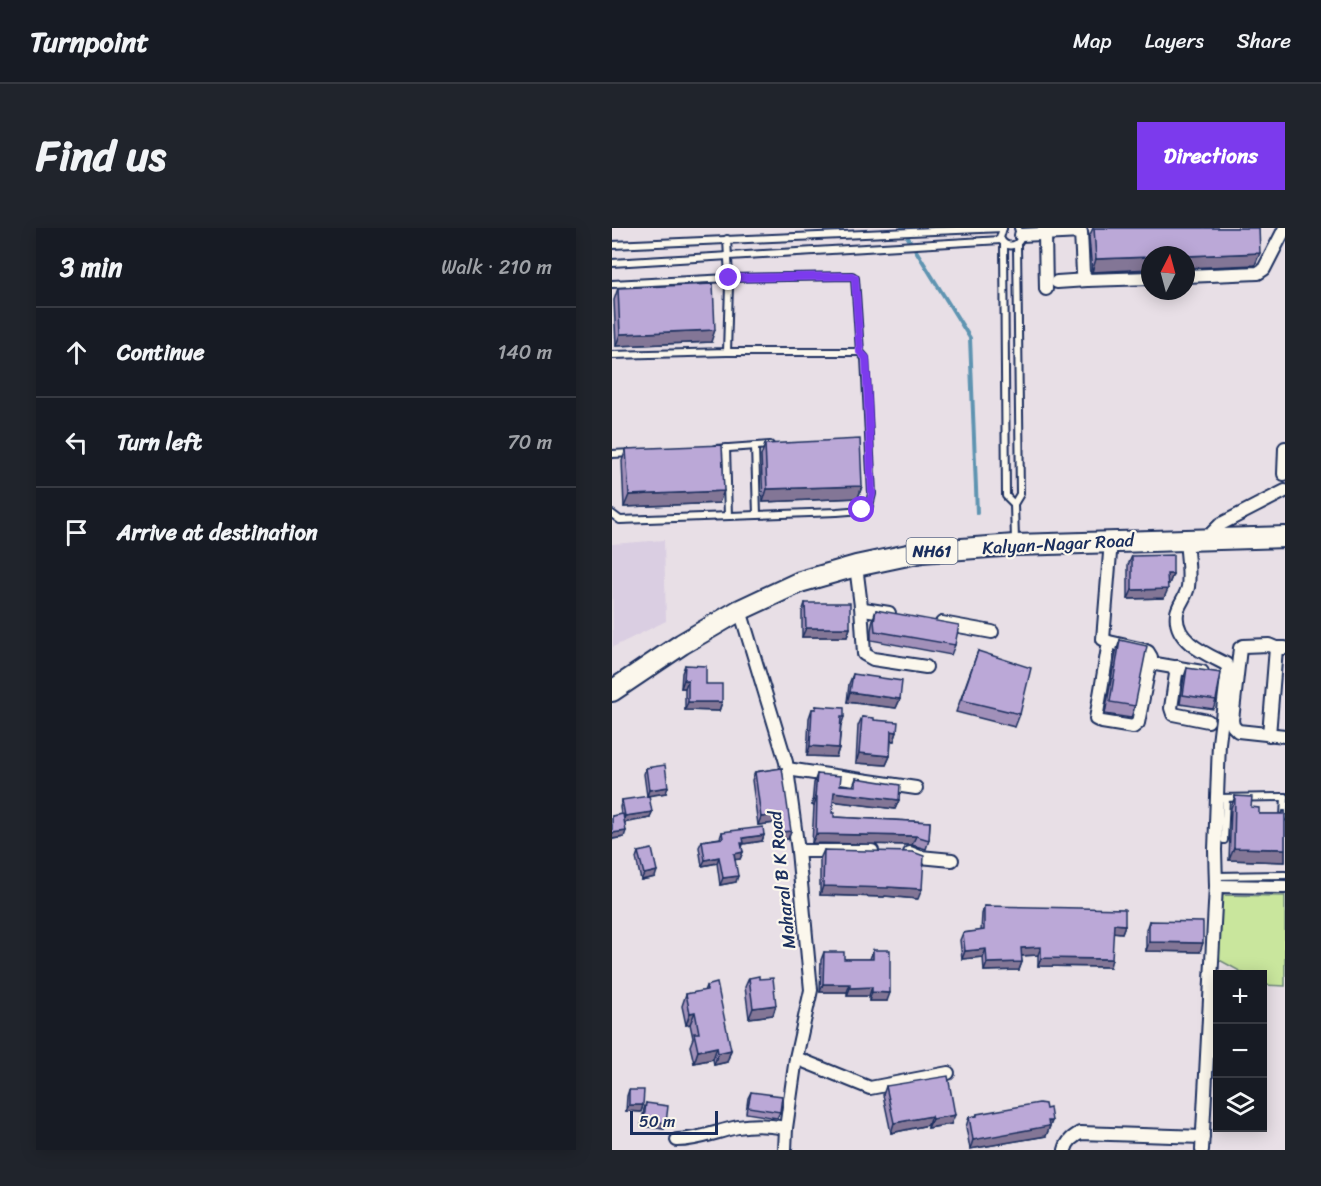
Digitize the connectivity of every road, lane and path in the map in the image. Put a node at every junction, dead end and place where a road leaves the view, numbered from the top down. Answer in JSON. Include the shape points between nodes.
{"nodes":[{"id":1,"x":1003,"y":228,"type":"edge"},
{"id":2,"x":1285,"y":228,"type":"edge"},
{"id":3,"x":1051,"y":231,"type":"edge"},
{"id":4,"x":1019,"y":236,"type":"edge"},
{"id":5,"x":727,"y":239,"type":"junction"},
{"id":6,"x":1002,"y":242,"type":"junction"},
{"id":7,"x":612,"y":245,"type":"edge"},
{"id":8,"x":728,"y":256,"type":"junction"},
{"id":9,"x":612,"y":263,"type":"edge"},
{"id":10,"x":1195,"y":276,"type":"edge"},
{"id":11,"x":729,"y":278,"type":"junction"},
{"id":12,"x":1141,"y":278,"type":"edge"},
{"id":13,"x":1087,"y":280,"type":"junction"},
{"id":14,"x":612,"y":284,"type":"edge"},
{"id":15,"x":727,"y":352,"type":"junction"},
{"id":16,"x":860,"y":352,"type":"junction"},
{"id":17,"x":612,"y":356,"type":"edge"},
{"id":18,"x":870,"y":439,"type":"junction"},
{"id":19,"x":858,"y":440,"type":"edge"},
{"id":20,"x":778,"y":445,"type":"edge"},
{"id":21,"x":755,"y":446,"type":"junction"},
{"id":22,"x":726,"y":448,"type":"junction"},
{"id":23,"x":1285,"y":448,"type":"edge"},
{"id":24,"x":703,"y":449,"type":"edge"},
{"id":25,"x":635,"y":453,"type":"edge"},
{"id":26,"x":612,"y":454,"type":"edge"},
{"id":27,"x":1284,"y":474,"type":"edge"},
{"id":28,"x":1285,"y":491,"type":"edge"},
{"id":29,"x":1014,"y":504,"type":"junction"},
{"id":30,"x":612,"y":514,"type":"edge"},
{"id":31,"x":757,"y":515,"type":"junction"},
{"id":32,"x":728,"y":516,"type":"junction"},
{"id":33,"x":1285,"y":537,"type":"edge"},
{"id":34,"x":1196,"y":540,"type":"junction"},
{"id":35,"x":1111,"y":541,"type":"junction"},
{"id":36,"x":1015,"y":545,"type":"junction"},
{"id":37,"x":856,"y":566,"type":"junction"},
{"id":38,"x":861,"y":606,"type":"junction"},
{"id":39,"x":740,"y":610,"type":"junction"},
{"id":40,"x":904,"y":616,"type":"edge"},
{"id":41,"x":926,"y":620,"type":"edge"},
{"id":42,"x":992,"y":632,"type":"dead end"},
{"id":43,"x":1109,"y":642,"type":"junction"},
{"id":44,"x":1280,"y":648,"type":"edge"},
{"id":45,"x":1150,"y":663,"type":"junction"},
{"id":46,"x":926,"y":667,"type":"dead end"},
{"id":47,"x":1177,"y":667,"type":"junction"},
{"id":48,"x":1217,"y":674,"type":"edge"},
{"id":49,"x":1279,"y":687,"type":"edge"},
{"id":50,"x":612,"y":689,"type":"edge"},
{"id":51,"x":1208,"y":721,"type":"dead end"},
{"id":52,"x":1269,"y":735,"type":"junction"},
{"id":53,"x":1285,"y":736,"type":"edge"},
{"id":54,"x":787,"y":769,"type":"junction"},
{"id":55,"x":916,"y":788,"type":"dead end"},
{"id":56,"x":1285,"y":797,"type":"edge"},
{"id":57,"x":1221,"y":798,"type":"junction"},
{"id":58,"x":1284,"y":818,"type":"edge"},
{"id":59,"x":1224,"y":840,"type":"dead end"},
{"id":60,"x":798,"y":851,"type":"junction"},
{"id":61,"x":952,"y":860,"type":"dead end"},
{"id":62,"x":1285,"y":875,"type":"edge"},
{"id":63,"x":1216,"y":881,"type":"junction"},
{"id":64,"x":1285,"y":887,"type":"edge"},
{"id":65,"x":796,"y":1058,"type":"junction"},
{"id":66,"x":948,"y":1073,"type":"dead end"},
{"id":67,"x":786,"y":1128,"type":"junction"},
{"id":68,"x":1203,"y":1137,"type":"junction"},
{"id":69,"x":677,"y":1140,"type":"dead end"},
{"id":70,"x":785,"y":1150,"type":"edge"},
{"id":71,"x":1065,"y":1150,"type":"edge"},
{"id":72,"x":1202,"y":1150,"type":"edge"}],
"edges":[{"from":1,"to":5,"type":"lane"},
{"from":1,"to":6,"type":"lane"},
{"from":2,"to":10,"type":"street","via":[[1264,269],[1258,273]]},
{"from":3,"to":4,"type":"street"},
{"from":3,"to":13,"type":"street","via":[[1081,232],[1083,273]]},
{"from":3,"to":13,"type":"street","via":[[1052,285]]},
{"from":4,"to":6,"type":"lane","via":[[1010,246]]},
{"from":4,"to":29,"type":"lane","via":[[1020,494]]},
{"from":5,"to":7,"type":"lane"},
{"from":5,"to":8,"type":"lane"},
{"from":6,"to":8,"type":"lane"},
{"from":6,"to":29,"type":"lane","via":[[1006,496]]},
{"from":8,"to":9,"type":"lane"},
{"from":8,"to":11,"type":"lane"},
{"from":11,"to":14,"type":"lane"},
{"from":11,"to":15,"type":"lane"},
{"from":11,"to":16,"type":"lane","via":[[852,276],[856,281]]},
{"from":12,"to":13,"type":"street"},
{"from":15,"to":16,"type":"lane"},
{"from":15,"to":17,"type":"lane"},
{"from":16,"to":18,"type":"lane","via":[[866,358]]},
{"from":18,"to":19,"type":"lane"},
{"from":18,"to":31,"type":"lane","via":[[872,494],[866,509]]},
{"from":20,"to":21,"type":"lane"},
{"from":21,"to":22,"type":"lane"},
{"from":21,"to":31,"type":"lane"},
{"from":22,"to":24,"type":"lane"},
{"from":22,"to":32,"type":"lane"},
{"from":23,"to":27,"type":"street"},
{"from":25,"to":26,"type":"lane"},
{"from":28,"to":34,"type":"street","via":[[1244,510]]},
{"from":29,"to":36,"type":"lane"},
{"from":30,"to":32,"type":"lane","via":[[620,520]]},
{"from":31,"to":32,"type":"lane"},
{"from":33,"to":34,"type":"highway","name":"Kalyan-Nagar Road","number":"NH61"},
{"from":34,"to":35,"type":"highway","name":"Kalyan-Nagar Road","number":"NH61"},
{"from":34,"to":57,"type":"street","via":[[1188,587],[1177,612],[1178,627],[1183,638],[1226,663],[1228,669],[1219,743]]},
{"from":35,"to":36,"type":"highway","name":"Kalyan-Nagar Road","number":"NH61"},
{"from":35,"to":43,"type":"street","via":[[1102,634]]},
{"from":36,"to":37,"type":"highway","name":"Kalyan-Nagar Road","number":"NH61","via":[[922,552]]},
{"from":37,"to":38,"type":"street"},
{"from":37,"to":39,"type":"highway","name":"Kalyan-Nagar Road","number":"NH61","via":[[800,582]]},
{"from":38,"to":40,"type":"street"},
{"from":38,"to":46,"type":"street","via":[[864,654],[873,659]]},
{"from":39,"to":50,"type":"highway","name":"Kalyan-Nagar Road","number":"NH61"},
{"from":39,"to":54,"type":"street","name":"Maharal B K Road"},
{"from":41,"to":42,"type":"street"},
{"from":43,"to":45,"type":"street","via":[[1148,652]]},
{"from":43,"to":45,"type":"street","via":[[1098,721],[1136,726]]},
{"from":44,"to":49,"type":"street"},
{"from":44,"to":52,"type":"street","via":[[1240,648],[1233,726],[1238,731]]},
{"from":45,"to":47,"type":"street"},
{"from":47,"to":48,"type":"street"},
{"from":47,"to":51,"type":"street","via":[[1173,714]]},
{"from":49,"to":52,"type":"street"},
{"from":52,"to":53,"type":"street"},
{"from":54,"to":55,"type":"street"},
{"from":54,"to":60,"type":"street","name":"Maharal B K Road"},
{"from":56,"to":57,"type":"lane"},
{"from":56,"to":58,"type":"lane"},
{"from":57,"to":59,"type":"lane"},
{"from":57,"to":63,"type":"street"},
{"from":60,"to":61,"type":"street","via":[[888,852]]},
{"from":60,"to":65,"type":"street","name":"Maharal B K Road","via":[[811,990]]},
{"from":62,"to":63,"type":"lane"},
{"from":63,"to":64,"type":"street"},
{"from":63,"to":68,"type":"street"},
{"from":65,"to":66,"type":"street","via":[[870,1088]]},
{"from":65,"to":67,"type":"street","name":"Maharal B K Road"},
{"from":67,"to":69,"type":"street","via":[[739,1127],[693,1140]]},
{"from":67,"to":70,"type":"street","name":"Maharal B K Road"},
{"from":68,"to":71,"type":"street","via":[[1080,1133],[1072,1137]]},
{"from":68,"to":72,"type":"street"}]}
